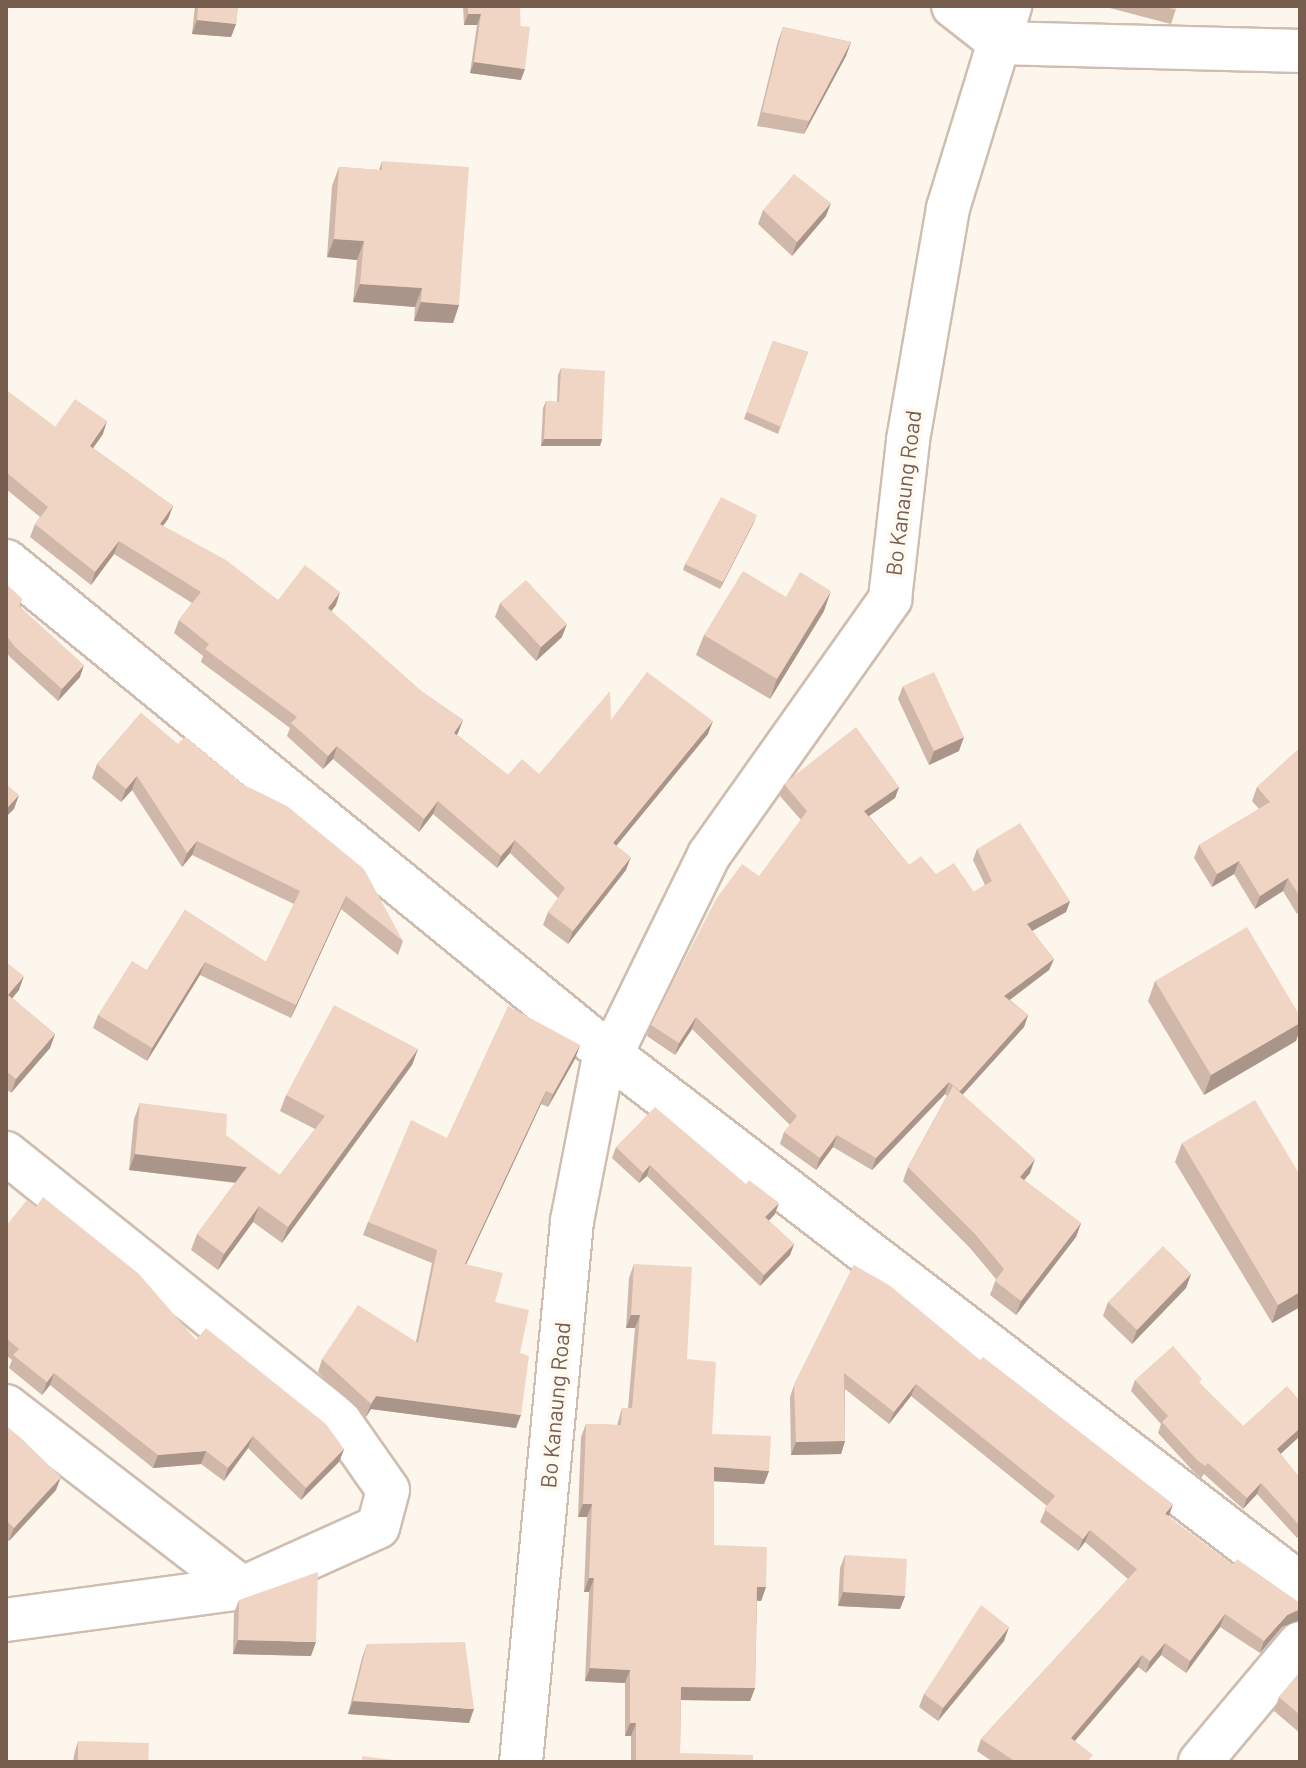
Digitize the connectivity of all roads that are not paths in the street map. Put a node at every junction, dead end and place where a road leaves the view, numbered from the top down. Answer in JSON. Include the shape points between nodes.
{"nodes":[{"id":1,"x":953,"y":6,"type":"edge"},
{"id":2,"x":1005,"y":24,"type":"edge"},
{"id":3,"x":1300,"y":51,"type":"edge"},
{"id":4,"x":6,"y":562,"type":"edge"},
{"id":5,"x":608,"y":1053,"type":"junction"},
{"id":6,"x":6,"y":1153,"type":"edge"},
{"id":7,"x":6,"y":1406,"type":"edge"},
{"id":8,"x":1300,"y":1585,"type":"edge"},
{"id":9,"x":242,"y":1588,"type":"junction"},
{"id":10,"x":6,"y":1620,"type":"edge"},
{"id":11,"x":1300,"y":1643,"type":"edge"},
{"id":12,"x":521,"y":1762,"type":"edge"},
{"id":13,"x":1200,"y":1762,"type":"edge"}],
"edges":[{"from":1,"to":2,"type":"street"},
{"from":2,"to":3,"type":"street"},
{"from":2,"to":5,"type":"street","name":"Bo Kanaung Road","via":[[948,208],[908,440],[890,599],[709,855]]},
{"from":4,"to":5,"type":"street"},
{"from":5,"to":8,"type":"street"},
{"from":5,"to":12,"type":"street","name":"Bo Kanaung Road","via":[[572,1221]]},
{"from":6,"to":9,"type":"street","via":[[339,1420],[388,1490],[378,1527]]},
{"from":7,"to":9,"type":"street"},
{"from":9,"to":10,"type":"street"},
{"from":11,"to":13,"type":"street"}]}
